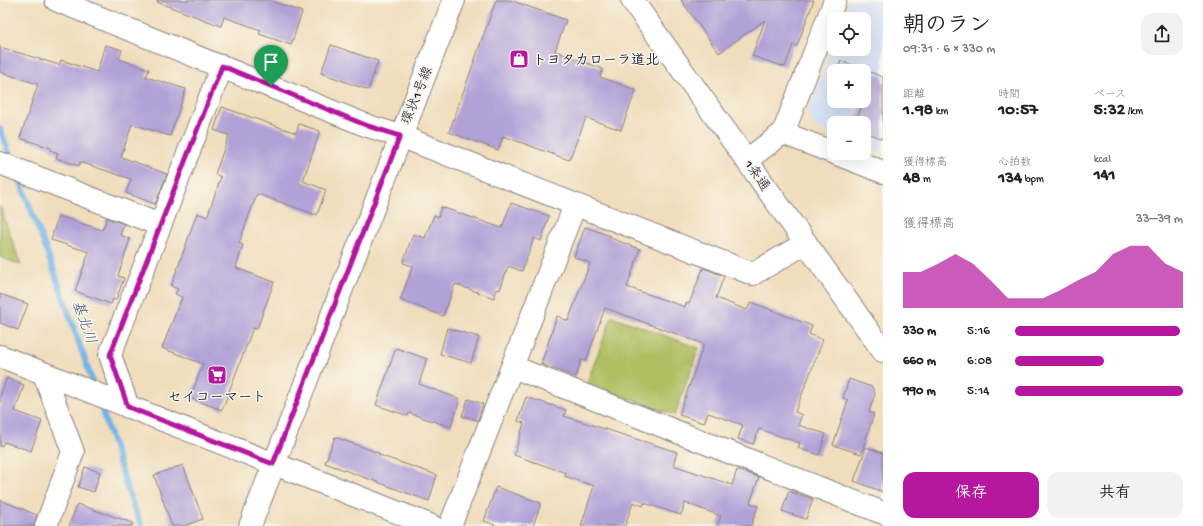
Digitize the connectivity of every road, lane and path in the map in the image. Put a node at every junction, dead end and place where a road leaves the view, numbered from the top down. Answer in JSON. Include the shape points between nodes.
{"nodes":[{"id":1,"x":56,"y":0,"type":"edge"},
{"id":2,"x":454,"y":0,"type":"edge"},
{"id":3,"x":632,"y":0,"type":"edge"},
{"id":4,"x":835,"y":0,"type":"edge"},
{"id":5,"x":222,"y":66,"type":"junction"},
{"id":6,"x":784,"y":133,"type":"junction"},
{"id":7,"x":400,"y":136,"type":"junction"},
{"id":8,"x":748,"y":159,"type":"junction"},
{"id":9,"x":0,"y":163,"type":"edge"},
{"id":10,"x":883,"y":172,"type":"edge"},
{"id":11,"x":575,"y":205,"type":"junction"},
{"id":12,"x":160,"y":225,"type":"junction"},
{"id":13,"x":806,"y":242,"type":"junction"},
{"id":14,"x":883,"y":350,"type":"edge"},
{"id":15,"x":0,"y":356,"type":"edge"},
{"id":16,"x":513,"y":367,"type":"junction"},
{"id":17,"x":44,"y":374,"type":"junction"},
{"id":18,"x":119,"y":403,"type":"junction"},
{"id":19,"x":273,"y":464,"type":"junction"},
{"id":20,"x":883,"y":513,"type":"edge"},
{"id":21,"x":46,"y":526,"type":"edge"},
{"id":22,"x":250,"y":526,"type":"edge"},
{"id":23,"x":432,"y":526,"type":"edge"},
{"id":24,"x":450,"y":526,"type":"edge"}],
"edges":[{"from":1,"to":5,"type":"street"},
{"from":2,"to":7,"type":"street","name":"環状1号線"},
{"from":3,"to":8,"type":"street","name":"1条通"},
{"from":4,"to":6,"type":"street"},
{"from":5,"to":7,"type":"street","via":[[368,126]]},
{"from":5,"to":12,"type":"street"},
{"from":6,"to":8,"type":"street"},
{"from":6,"to":10,"type":"street"},
{"from":7,"to":11,"type":"street"},
{"from":7,"to":19,"type":"street","name":"環状1号線"},
{"from":8,"to":13,"type":"street","name":"1条通"},
{"from":9,"to":12,"type":"street"},
{"from":11,"to":13,"type":"street","via":[[754,274]]},
{"from":11,"to":16,"type":"street"},
{"from":12,"to":18,"type":"street","via":[[110,355]]},
{"from":13,"to":14,"type":"street","name":"1条通"},
{"from":15,"to":17,"type":"street"},
{"from":16,"to":20,"type":"street"},
{"from":16,"to":24,"type":"street"},
{"from":17,"to":18,"type":"street"},
{"from":17,"to":21,"type":"street","via":[[73,452]]},
{"from":18,"to":19,"type":"street"},
{"from":19,"to":22,"type":"street","name":"環状1号線"},
{"from":19,"to":23,"type":"street"}]}
